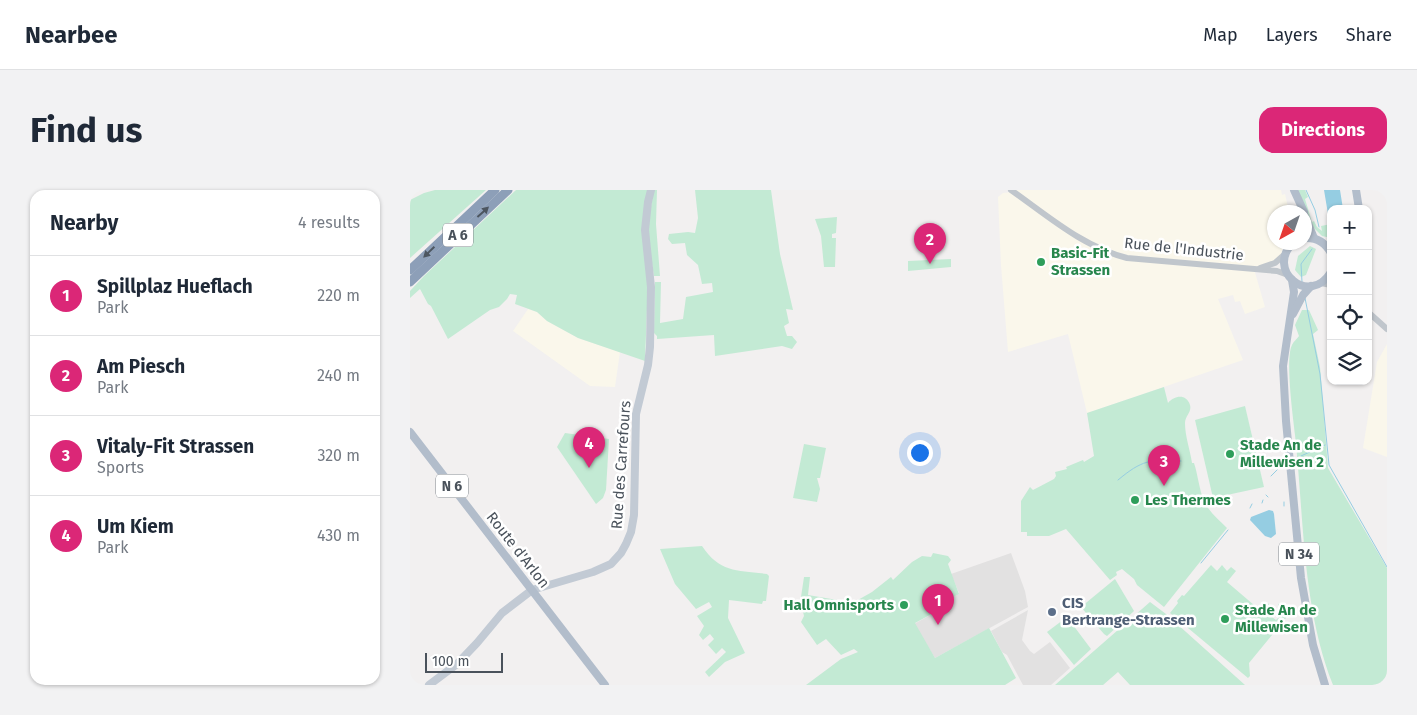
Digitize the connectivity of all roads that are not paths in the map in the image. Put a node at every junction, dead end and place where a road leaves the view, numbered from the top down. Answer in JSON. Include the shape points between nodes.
{"nodes":[{"id":1,"x":495,"y":190,"type":"edge"},
{"id":2,"x":508,"y":190,"type":"edge"},
{"id":3,"x":651,"y":190,"type":"edge"},
{"id":4,"x":1011,"y":190,"type":"edge"},
{"id":5,"x":1356,"y":190,"type":"edge"},
{"id":6,"x":1297,"y":205,"type":"edge"},
{"id":7,"x":1301,"y":205,"type":"edge"},
{"id":8,"x":1358,"y":205,"type":"edge"},
{"id":9,"x":1312,"y":233,"type":"edge"},
{"id":10,"x":1314,"y":238,"type":"joint"},
{"id":11,"x":1327,"y":243,"type":"edge"},
{"id":12,"x":1288,"y":250,"type":"edge"},
{"id":13,"x":1286,"y":253,"type":"junction"},
{"id":14,"x":1254,"y":269,"type":"junction"},
{"id":15,"x":410,"y":270,"type":"edge"},
{"id":16,"x":1327,"y":276,"type":"edge"},
{"id":17,"x":1290,"y":278,"type":"junction"},
{"id":18,"x":410,"y":282,"type":"edge"},
{"id":19,"x":1321,"y":283,"type":"junction"},
{"id":20,"x":1327,"y":284,"type":"edge"},
{"id":21,"x":1311,"y":286,"type":"junction"},
{"id":22,"x":1372,"y":316,"type":"edge"},
{"id":23,"x":1290,"y":320,"type":"junction"},
{"id":24,"x":1387,"y":329,"type":"edge"},
{"id":25,"x":410,"y":432,"type":"edge"},
{"id":26,"x":532,"y":590,"type":"junction"},
{"id":27,"x":429,"y":685,"type":"edge"},
{"id":28,"x":605,"y":685,"type":"edge"},
{"id":29,"x":1325,"y":685,"type":"edge"}],
"edges":[{"from":1,"to":15,"type":"highway","number":"A 6","one_way":true},
{"from":18,"to":2,"type":"highway","number":"A 6","one_way":true},
{"from":3,"to":26,"type":"main road","name":"Rue des Carrefours","via":[[645,230],[651,287],[650,347],[636,414],[631,532],[621,553],[607,567]]},
{"from":4,"to":14,"type":"street","name":"Rue de l'Industrie","via":[[1090,245],[1112,254]]},
{"from":5,"to":8,"type":"main road"},
{"from":6,"to":7,"type":"main road","via":[[1294,190]]},
{"from":9,"to":10,"type":"main road"},
{"from":10,"to":11,"type":"main road"},
{"from":12,"to":13,"type":"main road"},
{"from":13,"to":14,"type":"street","name":"Rue de l'Industrie","via":[[1281,260]]},
{"from":13,"to":17,"type":"main road","number":"N 34","via":[[1285,268]]},
{"from":14,"to":17,"type":"street","name":"Rue de l'Industrie","via":[[1277,271]]},
{"from":16,"to":19,"type":"main road"},
{"from":17,"to":21,"type":"main road","via":[[1298,284]]},
{"from":17,"to":23,"type":"main road","number":"N 34","via":[[1294,292]]},
{"from":19,"to":20,"type":"street"},
{"from":19,"to":21,"type":"main road"},
{"from":21,"to":23,"type":"main road","number":"N 34"},
{"from":22,"to":24,"type":"street"},
{"from":23,"to":29,"type":"main road","number":"N 34","via":[[1283,377],[1300,568],[1310,631]]},
{"from":25,"to":26,"type":"main road","name":"Route d'Arlon","number":"N 6"},
{"from":26,"to":27,"type":"main road","via":[[502,613],[457,664]]},
{"from":26,"to":28,"type":"main road","name":"Route d'Arlon","number":"N 6"}]}
